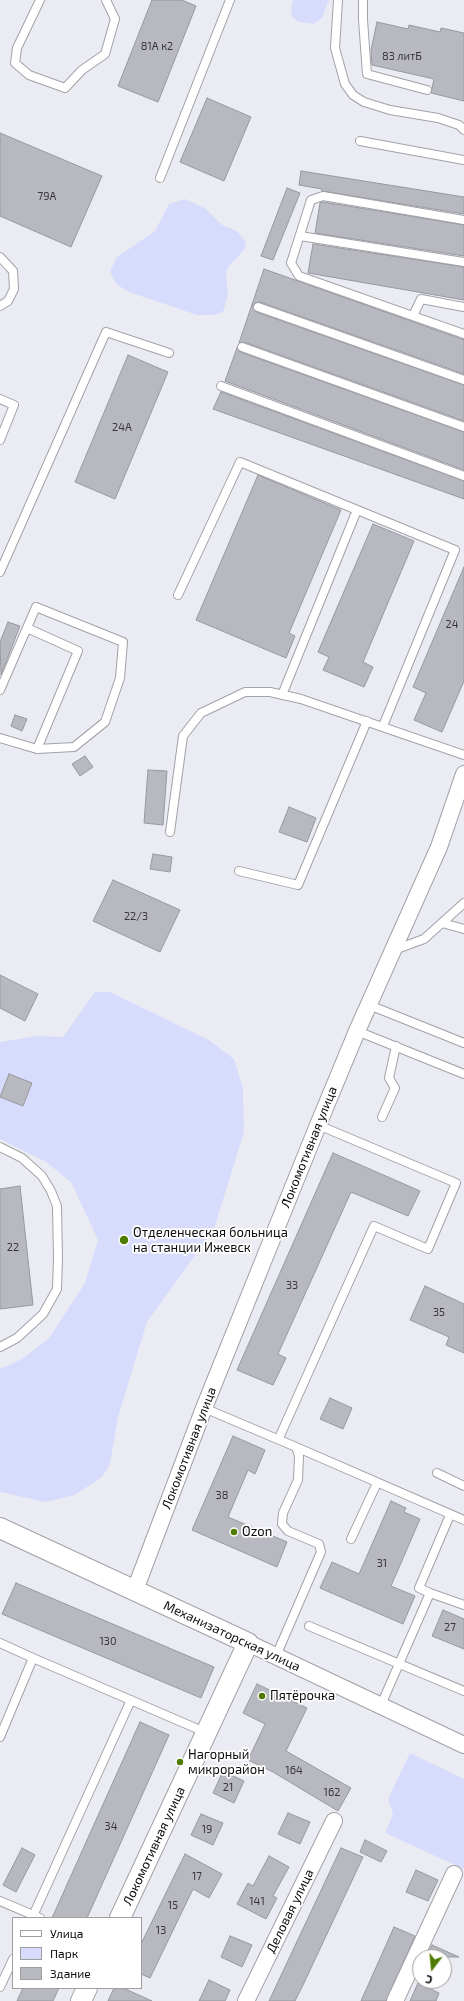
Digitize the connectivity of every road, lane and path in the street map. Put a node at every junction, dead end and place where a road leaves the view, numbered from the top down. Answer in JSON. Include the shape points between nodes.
{"nodes":[{"id":1,"x":40,"y":0,"type":"edge"},
{"id":2,"x":106,"y":0,"type":"edge"},
{"id":3,"x":230,"y":0,"type":"edge"},
{"id":4,"x":338,"y":0,"type":"edge"},
{"id":5,"x":363,"y":0,"type":"edge"},
{"id":6,"x":427,"y":90,"type":"dead end"},
{"id":7,"x":464,"y":130,"type":"edge"},
{"id":8,"x":360,"y":141,"type":"dead end"},
{"id":9,"x":464,"y":160,"type":"edge"},
{"id":10,"x":160,"y":178,"type":"dead end"},
{"id":11,"x":464,"y":220,"type":"edge"},
{"id":12,"x":300,"y":236,"type":"junction"},
{"id":13,"x":0,"y":257,"type":"edge"},
{"id":14,"x":464,"y":262,"type":"edge"},
{"id":15,"x":0,"y":306,"type":"edge"},
{"id":16,"x":258,"y":307,"type":"dead end"},
{"id":17,"x":464,"y":307,"type":"edge"},
{"id":18,"x":413,"y":316,"type":"junction"},
{"id":19,"x":464,"y":334,"type":"edge"},
{"id":20,"x":242,"y":347,"type":"dead end"},
{"id":21,"x":169,"y":353,"type":"dead end"},
{"id":22,"x":464,"y":380,"type":"edge"},
{"id":23,"x":221,"y":386,"type":"dead end"},
{"id":24,"x":0,"y":399,"type":"edge"},
{"id":25,"x":464,"y":427,"type":"edge"},
{"id":26,"x":0,"y":440,"type":"edge"},
{"id":27,"x":464,"y":476,"type":"edge"},
{"id":28,"x":357,"y":510,"type":"junction"},
{"id":29,"x":0,"y":572,"type":"edge"},
{"id":30,"x":178,"y":595,"type":"dead end"},
{"id":31,"x":27,"y":628,"type":"junction"},
{"id":32,"x":0,"y":690,"type":"edge"},
{"id":33,"x":282,"y":695,"type":"junction"},
{"id":34,"x":367,"y":721,"type":"junction"},
{"id":35,"x":383,"y":726,"type":"junction"},
{"id":36,"x":0,"y":738,"type":"edge"},
{"id":37,"x":37,"y":749,"type":"junction"},
{"id":38,"x":464,"y":756,"type":"edge"},
{"id":39,"x":464,"y":774,"type":"edge"},
{"id":40,"x":170,"y":832,"type":"dead end"},
{"id":41,"x":239,"y":871,"type":"dead end"},
{"id":42,"x":464,"y":903,"type":"edge"},
{"id":43,"x":442,"y":923,"type":"junction"},
{"id":44,"x":464,"y":929,"type":"edge"},
{"id":45,"x":394,"y":950,"type":"junction"},
{"id":46,"x":369,"y":1005,"type":"junction"},
{"id":47,"x":357,"y":1030,"type":"junction"},
{"id":48,"x":464,"y":1043,"type":"edge"},
{"id":49,"x":396,"y":1046,"type":"junction"},
{"id":50,"x":464,"y":1074,"type":"edge"},
{"id":51,"x":382,"y":1117,"type":"dead end"},
{"id":52,"x":318,"y":1125,"type":"junction"},
{"id":53,"x":0,"y":1147,"type":"edge"},
{"id":54,"x":0,"y":1347,"type":"edge"},
{"id":55,"x":204,"y":1408,"type":"junction"},
{"id":56,"x":279,"y":1438,"type":"junction"},
{"id":57,"x":296,"y":1447,"type":"junction"},
{"id":58,"x":438,"y":1473,"type":"dead end"},
{"id":59,"x":377,"y":1483,"type":"junction"},
{"id":60,"x":464,"y":1486,"type":"edge"},
{"id":61,"x":450,"y":1515,"type":"junction"},
{"id":62,"x":464,"y":1520,"type":"edge"},
{"id":63,"x":0,"y":1528,"type":"edge"},
{"id":64,"x":351,"y":1539,"type":"dead end"},
{"id":65,"x":135,"y":1590,"type":"junction"},
{"id":66,"x":430,"y":1593,"type":"junction"},
{"id":67,"x":464,"y":1605,"type":"edge"},
{"id":68,"x":309,"y":1626,"type":"dead end"},
{"id":69,"x":0,"y":1642,"type":"edge"},
{"id":70,"x":248,"y":1642,"type":"junction"},
{"id":71,"x":276,"y":1656,"type":"junction"},
{"id":72,"x":33,"y":1658,"type":"junction"},
{"id":73,"x":399,"y":1664,"type":"junction"},
{"id":74,"x":464,"y":1691,"type":"edge"},
{"id":75,"x":131,"y":1700,"type":"junction"},
{"id":76,"x":381,"y":1705,"type":"junction"},
{"id":77,"x":207,"y":1733,"type":"junction"},
{"id":78,"x":0,"y":1737,"type":"edge"},
{"id":79,"x":464,"y":1745,"type":"edge"},
{"id":80,"x":334,"y":1821,"type":"dead end"},
{"id":81,"x":454,"y":1874,"type":"dead end"},
{"id":82,"x":0,"y":1901,"type":"edge"},
{"id":83,"x":35,"y":1917,"type":"edge"},
{"id":84,"x":120,"y":1917,"type":"edge"},
{"id":85,"x":12,"y":1961,"type":"edge"},
{"id":86,"x":0,"y":1987,"type":"edge"},
{"id":87,"x":86,"y":1989,"type":"edge"},
{"id":88,"x":80,"y":2001,"type":"edge"},
{"id":89,"x":246,"y":2001,"type":"edge"},
{"id":90,"x":395,"y":2001,"type":"edge"}],
"edges":[{"from":1,"to":2,"type":"lane","via":[[17,48],[14,63],[29,76],[65,88],[82,70],[105,54],[115,19]]},
{"from":3,"to":10,"type":"lane"},
{"from":4,"to":7,"type":"lane","via":[[335,48],[345,84],[353,95],[364,102],[390,110],[438,118],[459,125]]},
{"from":5,"to":6,"type":"lane","via":[[367,74]]},
{"from":8,"to":9,"type":"lane"},
{"from":11,"to":12,"type":"lane","via":[[323,196],[311,200]]},
{"from":12,"to":14,"type":"lane"},
{"from":12,"to":18,"type":"lane","via":[[291,263],[299,276]]},
{"from":13,"to":15,"type":"lane","via":[[13,271],[14,289],[8,301]]},
{"from":16,"to":22,"type":"lane"},
{"from":17,"to":18,"type":"lane","via":[[421,299]]},
{"from":18,"to":19,"type":"lane"},
{"from":20,"to":25,"type":"lane"},
{"from":21,"to":29,"type":"lane","via":[[106,332]]},
{"from":23,"to":27,"type":"lane"},
{"from":24,"to":26,"type":"lane","via":[[14,405]]},
{"from":28,"to":30,"type":"lane","via":[[240,462]]},
{"from":28,"to":33,"type":"lane"},
{"from":28,"to":35,"type":"lane","via":[[455,550]]},
{"from":31,"to":32,"type":"lane"},
{"from":31,"to":37,"type":"lane","via":[[78,651]]},
{"from":31,"to":37,"type":"lane","via":[[36,607],[123,642],[120,678],[105,722],[74,747]]},
{"from":33,"to":34,"type":"lane","via":[[302,699]]},
{"from":33,"to":40,"type":"lane","via":[[246,692],[201,712],[182,736]]},
{"from":34,"to":35,"type":"lane"},
{"from":34,"to":41,"type":"lane","via":[[298,885]]},
{"from":35,"to":38,"type":"lane"},
{"from":36,"to":37,"type":"lane"},
{"from":39,"to":45,"type":"street","name":"Локомотивная улица","via":[[440,847]]},
{"from":42,"to":43,"type":"lane"},
{"from":43,"to":44,"type":"lane"},
{"from":43,"to":45,"type":"lane","via":[[424,939]]},
{"from":45,"to":46,"type":"street","name":"Локомотивная улица"},
{"from":46,"to":47,"type":"street","name":"Локомотивная улица"},
{"from":46,"to":48,"type":"lane"},
{"from":47,"to":49,"type":"lane"},
{"from":47,"to":52,"type":"street","name":"Локомотивная улица"},
{"from":49,"to":50,"type":"lane"},
{"from":49,"to":51,"type":"lane","via":[[389,1078],[395,1088]]},
{"from":52,"to":55,"type":"street","name":"Локомотивная улица"},
{"from":52,"to":56,"type":"lane","via":[[456,1183],[428,1249],[374,1226]]},
{"from":53,"to":54,"type":"lane","via":[[22,1158],[42,1176],[51,1191],[57,1206],[58,1258],[56,1289],[43,1314],[17,1338]]},
{"from":55,"to":56,"type":"lane"},
{"from":55,"to":65,"type":"street","name":"Локомотивная улица"},
{"from":56,"to":57,"type":"lane"},
{"from":57,"to":59,"type":"lane"},
{"from":57,"to":71,"type":"lane","via":[[300,1472],[283,1513],[282,1524],[288,1531],[319,1544],[321,1552]]},
{"from":58,"to":60,"type":"lane"},
{"from":59,"to":61,"type":"lane"},
{"from":59,"to":64,"type":"lane"},
{"from":61,"to":62,"type":"lane"},
{"from":61,"to":66,"type":"lane","via":[[419,1588]]},
{"from":63,"to":65,"type":"street","name":"Механизаторская улица"},
{"from":65,"to":70,"type":"street","name":"Механизаторская улица"},
{"from":66,"to":67,"type":"lane"},
{"from":66,"to":73,"type":"lane"},
{"from":68,"to":73,"type":"lane"},
{"from":69,"to":72,"type":"lane"},
{"from":70,"to":71,"type":"street","name":"Механизаторская улица"},
{"from":70,"to":77,"type":"street","name":"Локомотивная улица"},
{"from":71,"to":76,"type":"street","name":"Механизаторская улица"},
{"from":72,"to":75,"type":"lane"},
{"from":72,"to":78,"type":"lane"},
{"from":73,"to":74,"type":"lane"},
{"from":73,"to":76,"type":"lane"},
{"from":75,"to":77,"type":"lane"},
{"from":75,"to":83,"type":"lane"},
{"from":76,"to":79,"type":"street","name":"Механизаторская улица"},
{"from":77,"to":84,"type":"street","name":"Локомотивная улица"},
{"from":80,"to":89,"type":"street","name":"Деловая улица"},
{"from":81,"to":90,"type":"street"},
{"from":82,"to":83,"type":"lane"},
{"from":85,"to":86,"type":"lane"},
{"from":87,"to":88,"type":"street"}]}
